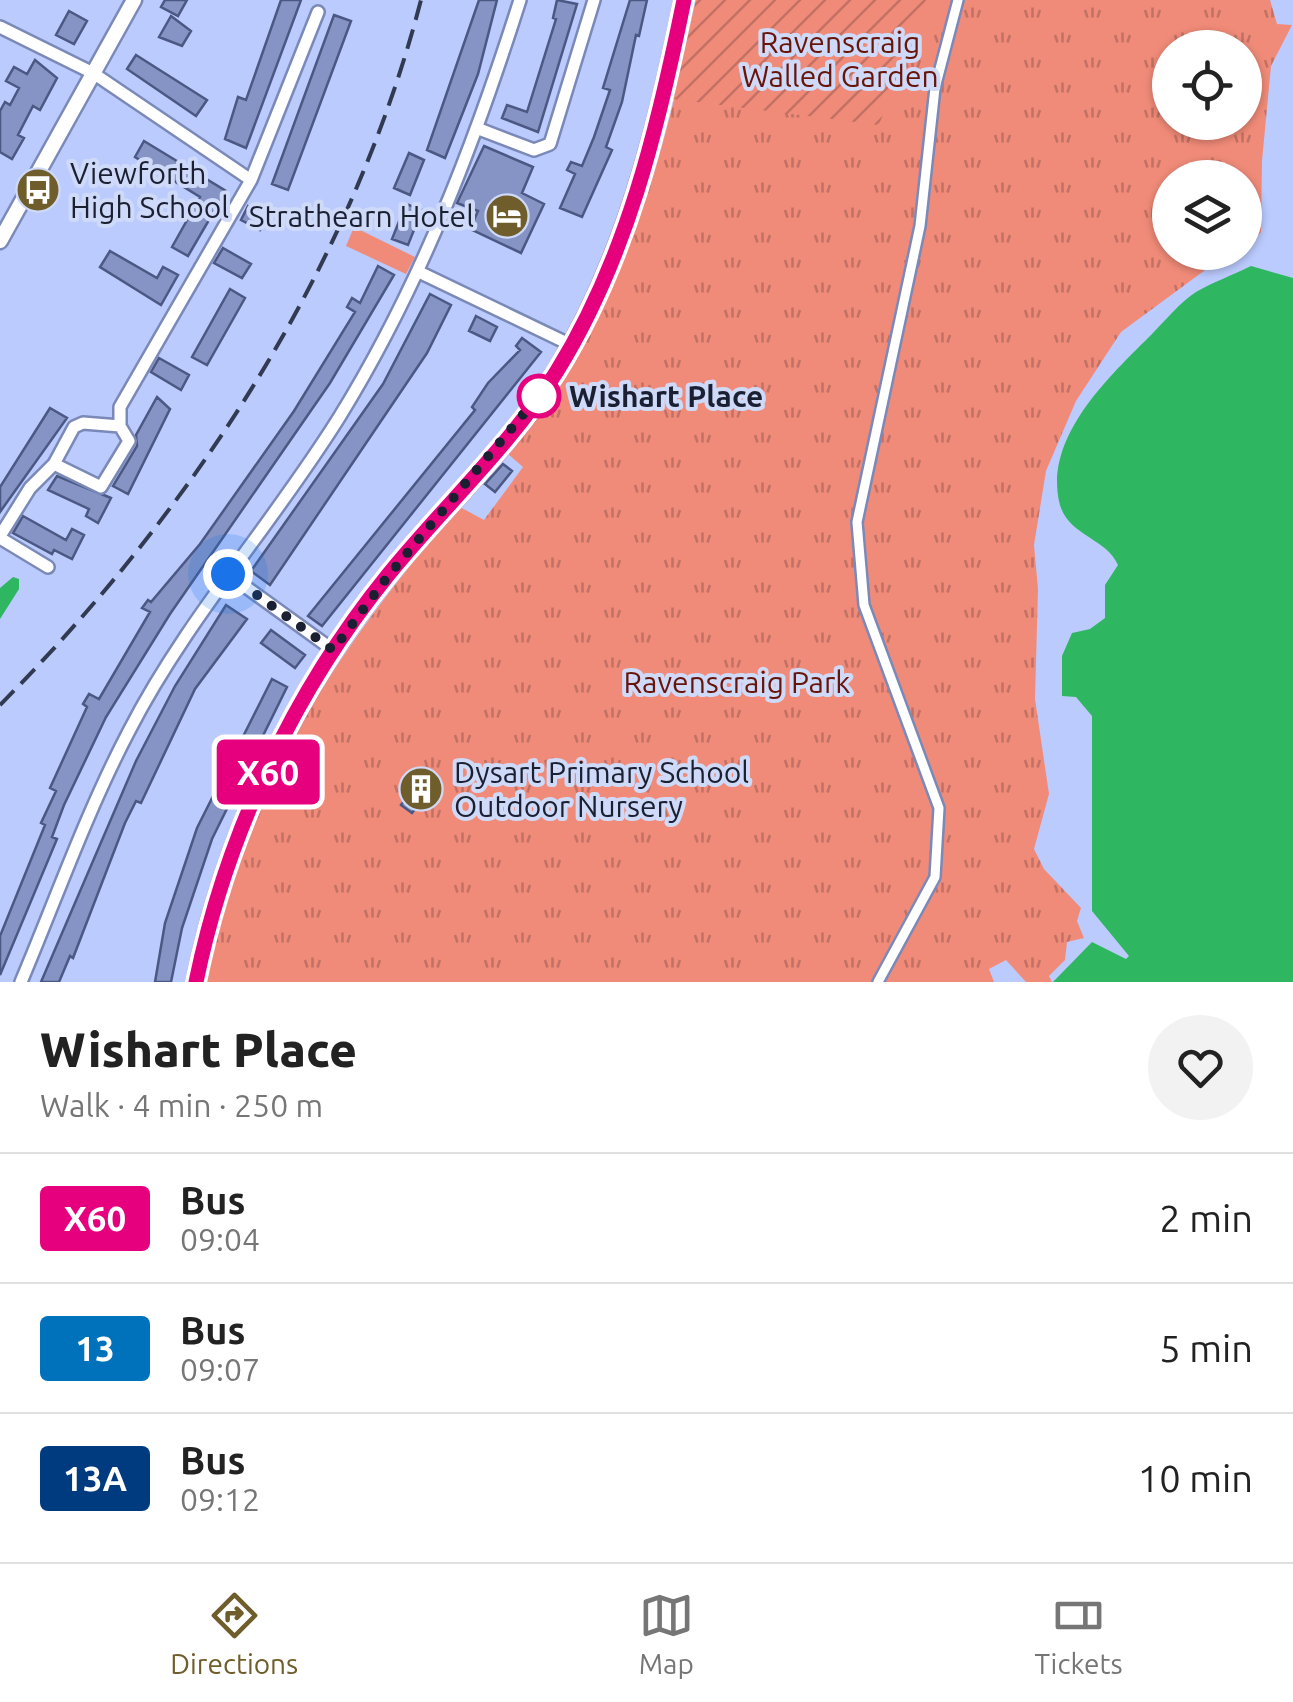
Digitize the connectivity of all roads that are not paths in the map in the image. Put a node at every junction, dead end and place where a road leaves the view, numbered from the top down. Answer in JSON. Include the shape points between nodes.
{"nodes":[{"id":1,"x":134,"y":0,"type":"edge"},
{"id":2,"x":520,"y":0,"type":"edge"},
{"id":3,"x":594,"y":0,"type":"edge"},
{"id":4,"x":684,"y":0,"type":"edge"},
{"id":5,"x":958,"y":0,"type":"edge"},
{"id":6,"x":318,"y":12,"type":"dead end"},
{"id":7,"x":0,"y":28,"type":"edge"},
{"id":8,"x":94,"y":74,"type":"junction"},
{"id":9,"x":479,"y":129,"type":"junction"},
{"id":10,"x":251,"y":180,"type":"junction"},
{"id":11,"x":0,"y":241,"type":"edge"},
{"id":12,"x":419,"y":272,"type":"junction"},
{"id":13,"x":571,"y":345,"type":"junction"},
{"id":14,"x":120,"y":426,"type":"junction"},
{"id":15,"x":54,"y":464,"type":"junction"},
{"id":16,"x":0,"y":537,"type":"edge"},
{"id":17,"x":48,"y":567,"type":"dead end"},
{"id":18,"x":228,"y":574,"type":"junction"},
{"id":19,"x":333,"y":650,"type":"junction"},
{"id":20,"x":21,"y":982,"type":"edge"},
{"id":21,"x":196,"y":982,"type":"edge"},
{"id":22,"x":878,"y":982,"type":"edge"}],
"edges":[{"from":1,"to":8,"type":"street"},
{"from":2,"to":9,"type":"street"},
{"from":3,"to":9,"type":"street","via":[[550,144],[534,150]]},
{"from":4,"to":13,"type":"main road","via":[[628,222]]},
{"from":5,"to":22,"type":"street","via":[[935,88],[920,226],[858,522],[864,605],[939,808],[935,877]]},
{"from":6,"to":10,"type":"street"},
{"from":7,"to":8,"type":"street"},
{"from":8,"to":10,"type":"street"},
{"from":8,"to":11,"type":"street"},
{"from":9,"to":12,"type":"street"},
{"from":10,"to":14,"type":"street","via":[[120,408]]},
{"from":12,"to":13,"type":"street"},
{"from":12,"to":18,"type":"street","via":[[340,417]]},
{"from":13,"to":19,"type":"main road","via":[[523,417]]},
{"from":14,"to":15,"type":"street","via":[[74,427]]},
{"from":14,"to":15,"type":"street","via":[[129,441],[102,487]]},
{"from":15,"to":16,"type":"street","via":[[30,488]]},
{"from":16,"to":17,"type":"street"},
{"from":18,"to":19,"type":"street"},
{"from":18,"to":20,"type":"street","via":[[128,733]]},
{"from":19,"to":21,"type":"main road","via":[[237,842]]}]}
